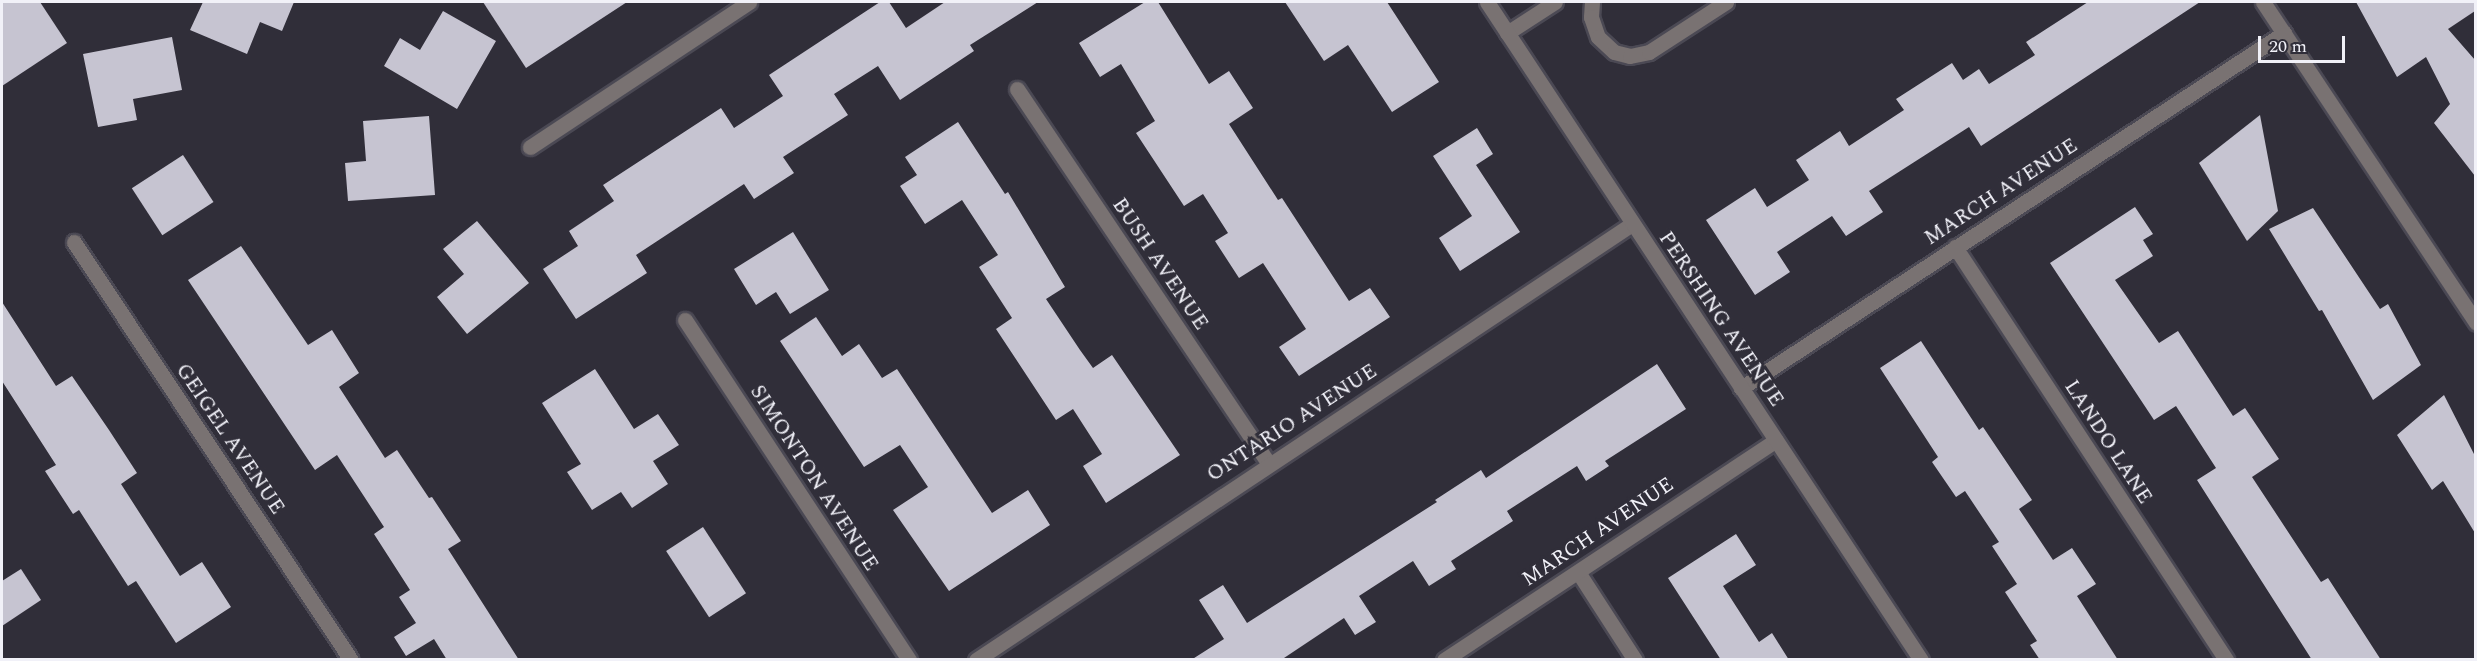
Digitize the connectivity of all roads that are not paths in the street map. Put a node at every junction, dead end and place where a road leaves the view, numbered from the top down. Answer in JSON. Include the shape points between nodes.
{"nodes":[{"id":1,"x":749,"y":2,"type":"edge"},
{"id":2,"x":1487,"y":2,"type":"edge"},
{"id":3,"x":1555,"y":2,"type":"edge"},
{"id":4,"x":1592,"y":2,"type":"edge"},
{"id":5,"x":1726,"y":2,"type":"edge"},
{"id":6,"x":2264,"y":2,"type":"edge"},
{"id":7,"x":1508,"y":33,"type":"junction"},
{"id":8,"x":2284,"y":33,"type":"junction"},
{"id":9,"x":1017,"y":89,"type":"dead end"},
{"id":10,"x":530,"y":147,"type":"dead end"},
{"id":11,"x":1632,"y":224,"type":"junction"},
{"id":12,"x":74,"y":242,"type":"dead end"},
{"id":13,"x":1955,"y":247,"type":"junction"},
{"id":14,"x":685,"y":320,"type":"dead end"},
{"id":15,"x":2475,"y":322,"type":"edge"},
{"id":16,"x":1741,"y":388,"type":"junction"},
{"id":17,"x":1776,"y":440,"type":"junction"},
{"id":18,"x":1268,"y":463,"type":"junction"},
{"id":19,"x":1578,"y":572,"type":"junction"},
{"id":20,"x":351,"y":660,"type":"edge"},
{"id":21,"x":909,"y":660,"type":"edge"},
{"id":22,"x":976,"y":660,"type":"edge"},
{"id":23,"x":1444,"y":660,"type":"edge"},
{"id":24,"x":1635,"y":660,"type":"edge"},
{"id":25,"x":1921,"y":660,"type":"edge"},
{"id":26,"x":2226,"y":660,"type":"edge"}],
"edges":[{"from":1,"to":10,"type":"street"},
{"from":2,"to":7,"type":"street","name":"PERSHING AVENUE"},
{"from":3,"to":7,"type":"street"},
{"from":4,"to":5,"type":"street","via":[[1591,17],[1598,37],[1614,52],[1630,56],[1648,52]]},
{"from":6,"to":8,"type":"street"},
{"from":7,"to":11,"type":"street","name":"PERSHING AVENUE"},
{"from":8,"to":13,"type":"street","name":"MARCH AVENUE"},
{"from":8,"to":15,"type":"street"},
{"from":9,"to":18,"type":"street","name":"BUSH AVENUE"},
{"from":11,"to":16,"type":"street","name":"PERSHING AVENUE"},
{"from":11,"to":18,"type":"street","name":"ONTARIO AVENUE"},
{"from":12,"to":20,"type":"street","name":"GEIGEL AVENUE"},
{"from":13,"to":16,"type":"street","name":"MARCH AVENUE"},
{"from":13,"to":26,"type":"street","name":"LANDO LANE"},
{"from":14,"to":21,"type":"street","name":"SIMONTON AVENUE"},
{"from":16,"to":17,"type":"street","name":"PERSHING AVENUE"},
{"from":17,"to":19,"type":"street","name":"MARCH AVENUE"},
{"from":17,"to":25,"type":"street","name":"PERSHING AVENUE"},
{"from":18,"to":22,"type":"street","name":"ONTARIO AVENUE"},
{"from":19,"to":23,"type":"street","name":"MARCH AVENUE"},
{"from":19,"to":24,"type":"street"}]}
